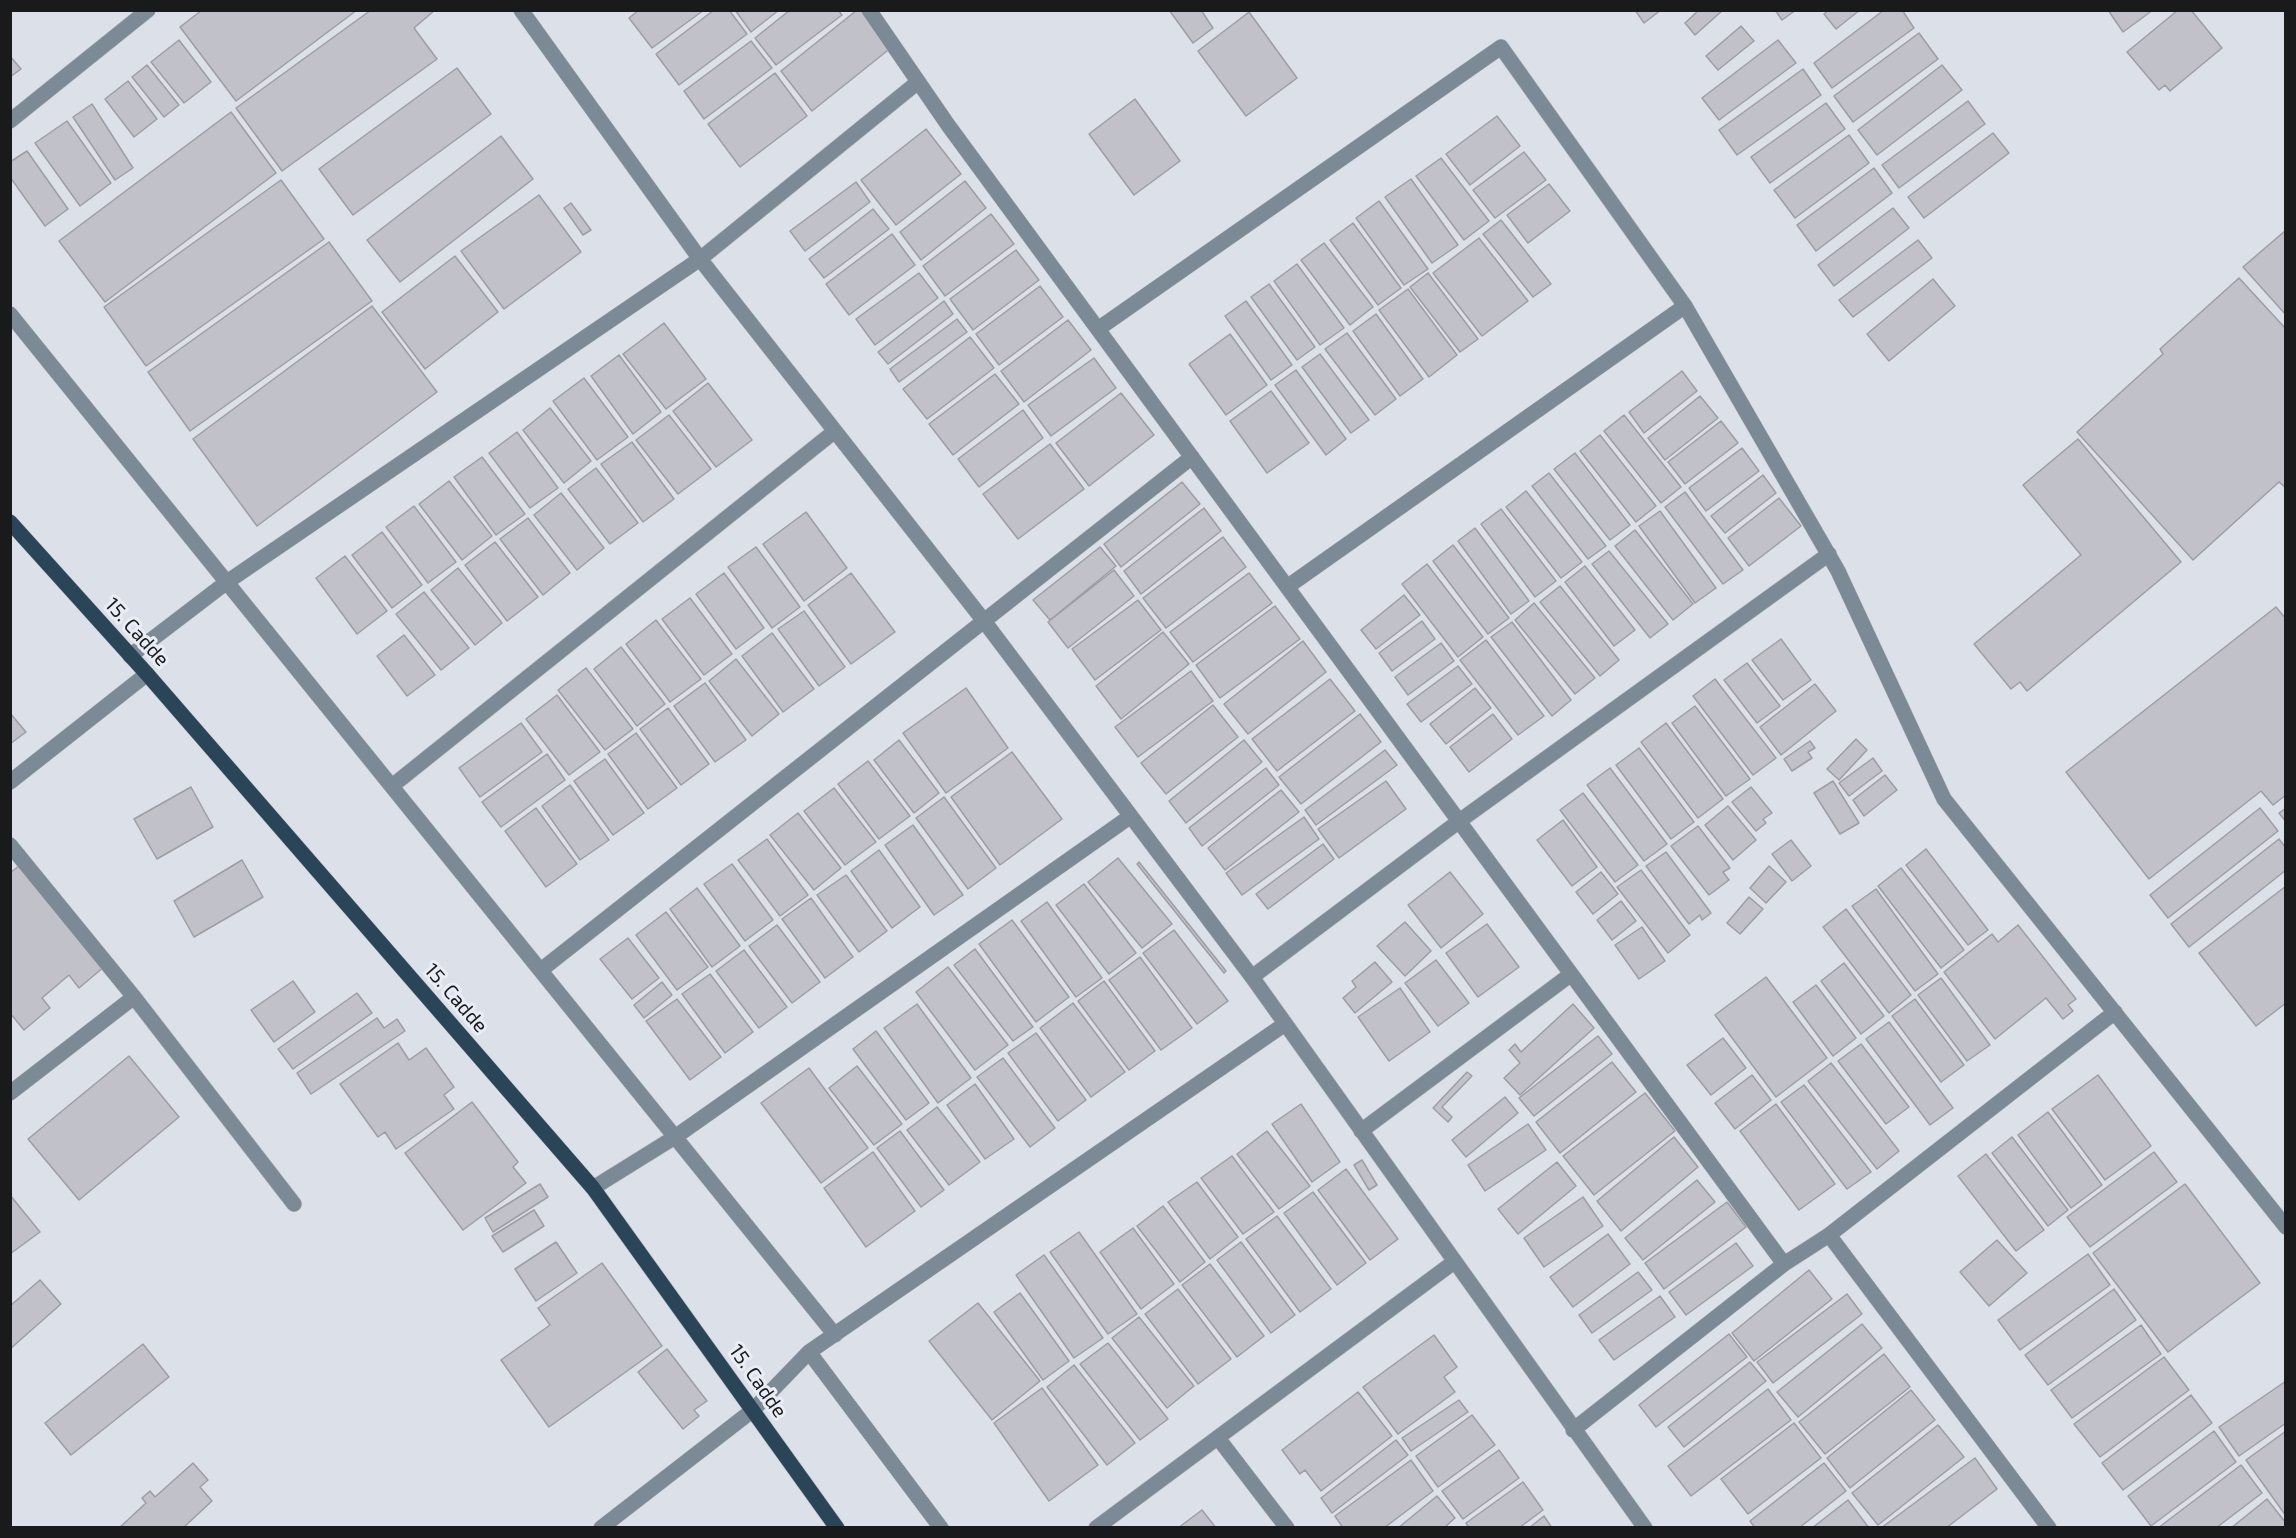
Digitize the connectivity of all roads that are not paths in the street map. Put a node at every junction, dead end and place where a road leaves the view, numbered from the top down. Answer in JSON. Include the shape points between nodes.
{"nodes":[{"id":1,"x":148,"y":10,"type":"edge"},
{"id":2,"x":521,"y":10,"type":"edge"},
{"id":3,"x":869,"y":10,"type":"edge"},
{"id":4,"x":918,"y":82,"type":"junction"},
{"id":5,"x":10,"y":121,"type":"edge"},
{"id":6,"x":700,"y":258,"type":"junction"},
{"id":7,"x":1684,"y":306,"type":"junction"},
{"id":8,"x":10,"y":314,"type":"edge"},
{"id":9,"x":1098,"y":329,"type":"junction"},
{"id":10,"x":835,"y":431,"type":"junction"},
{"id":11,"x":1192,"y":457,"type":"junction"},
{"id":12,"x":10,"y":522,"type":"edge"},
{"id":13,"x":1829,"y":554,"type":"junction"},
{"id":14,"x":227,"y":582,"type":"junction"},
{"id":15,"x":1287,"y":587,"type":"junction"},
{"id":16,"x":984,"y":621,"type":"junction"},
{"id":17,"x":130,"y":656,"type":"junction"},
{"id":18,"x":147,"y":674,"type":"junction"},
{"id":19,"x":10,"y":782,"type":"edge"},
{"id":20,"x":392,"y":786,"type":"junction"},
{"id":21,"x":1131,"y":816,"type":"junction"},
{"id":22,"x":1458,"y":822,"type":"junction"},
{"id":23,"x":10,"y":844,"type":"edge"},
{"id":24,"x":541,"y":970,"type":"junction"},
{"id":25,"x":1570,"y":975,"type":"junction"},
{"id":26,"x":1252,"y":977,"type":"junction"},
{"id":27,"x":134,"y":997,"type":"junction"},
{"id":28,"x":2115,"y":1012,"type":"junction"},
{"id":29,"x":1286,"y":1024,"type":"junction"},
{"id":30,"x":10,"y":1093,"type":"edge"},
{"id":31,"x":1361,"y":1131,"type":"junction"},
{"id":32,"x":675,"y":1137,"type":"junction"},
{"id":33,"x":593,"y":1188,"type":"junction"},
{"id":34,"x":294,"y":1204,"type":"dead end"},
{"id":35,"x":2286,"y":1227,"type":"edge"},
{"id":36,"x":1829,"y":1235,"type":"junction"},
{"id":37,"x":1454,"y":1262,"type":"junction"},
{"id":38,"x":1784,"y":1264,"type":"junction"},
{"id":39,"x":834,"y":1335,"type":"junction"},
{"id":40,"x":810,"y":1352,"type":"junction"},
{"id":41,"x":753,"y":1410,"type":"junction"},
{"id":42,"x":1573,"y":1430,"type":"junction"},
{"id":43,"x":1218,"y":1438,"type":"junction"},
{"id":44,"x":601,"y":1527,"type":"edge"},
{"id":45,"x":837,"y":1527,"type":"edge"},
{"id":46,"x":941,"y":1527,"type":"edge"},
{"id":47,"x":1096,"y":1527,"type":"edge"},
{"id":48,"x":1287,"y":1527,"type":"edge"},
{"id":49,"x":1645,"y":1527,"type":"edge"},
{"id":50,"x":2049,"y":1527,"type":"edge"}],
"edges":[{"from":1,"to":5,"type":"street"},
{"from":2,"to":6,"type":"street"},
{"from":3,"to":4,"type":"street"},
{"from":4,"to":6,"type":"street"},
{"from":4,"to":9,"type":"street"},
{"from":6,"to":10,"type":"street"},
{"from":6,"to":14,"type":"street"},
{"from":7,"to":9,"type":"street","via":[[1501,47]]},
{"from":7,"to":13,"type":"street"},
{"from":7,"to":15,"type":"street"},
{"from":8,"to":14,"type":"street"},
{"from":9,"to":11,"type":"street"},
{"from":10,"to":16,"type":"street"},
{"from":10,"to":20,"type":"street"},
{"from":11,"to":15,"type":"street"},
{"from":11,"to":16,"type":"street"},
{"from":12,"to":17,"type":"main road","name":"15. Cadde"},
{"from":13,"to":22,"type":"street"},
{"from":13,"to":28,"type":"street","via":[[1944,799]]},
{"from":14,"to":17,"type":"street"},
{"from":14,"to":20,"type":"street"},
{"from":15,"to":22,"type":"street"},
{"from":16,"to":21,"type":"street"},
{"from":16,"to":24,"type":"street"},
{"from":17,"to":18,"type":"main road","name":"15. Cadde"},
{"from":18,"to":19,"type":"street"},
{"from":18,"to":33,"type":"main road","name":"15. Cadde"},
{"from":20,"to":24,"type":"street"},
{"from":21,"to":26,"type":"street"},
{"from":21,"to":32,"type":"street"},
{"from":22,"to":25,"type":"street"},
{"from":22,"to":26,"type":"street"},
{"from":23,"to":27,"type":"street"},
{"from":24,"to":32,"type":"street"},
{"from":25,"to":31,"type":"street"},
{"from":25,"to":38,"type":"street"},
{"from":26,"to":29,"type":"street"},
{"from":27,"to":30,"type":"street"},
{"from":27,"to":34,"type":"street"},
{"from":28,"to":35,"type":"street"},
{"from":28,"to":36,"type":"street"},
{"from":29,"to":31,"type":"street"},
{"from":29,"to":39,"type":"street"},
{"from":31,"to":37,"type":"street"},
{"from":32,"to":33,"type":"street"},
{"from":32,"to":39,"type":"street"},
{"from":33,"to":41,"type":"main road","name":"15. Cadde"},
{"from":36,"to":38,"type":"street"},
{"from":36,"to":50,"type":"street"},
{"from":37,"to":42,"type":"street"},
{"from":37,"to":43,"type":"street"},
{"from":38,"to":42,"type":"street"},
{"from":39,"to":40,"type":"street"},
{"from":40,"to":41,"type":"street"},
{"from":40,"to":46,"type":"street"},
{"from":41,"to":44,"type":"street"},
{"from":41,"to":45,"type":"main road","name":"15. Cadde"},
{"from":42,"to":49,"type":"street"},
{"from":43,"to":47,"type":"street"},
{"from":43,"to":48,"type":"street"}]}
